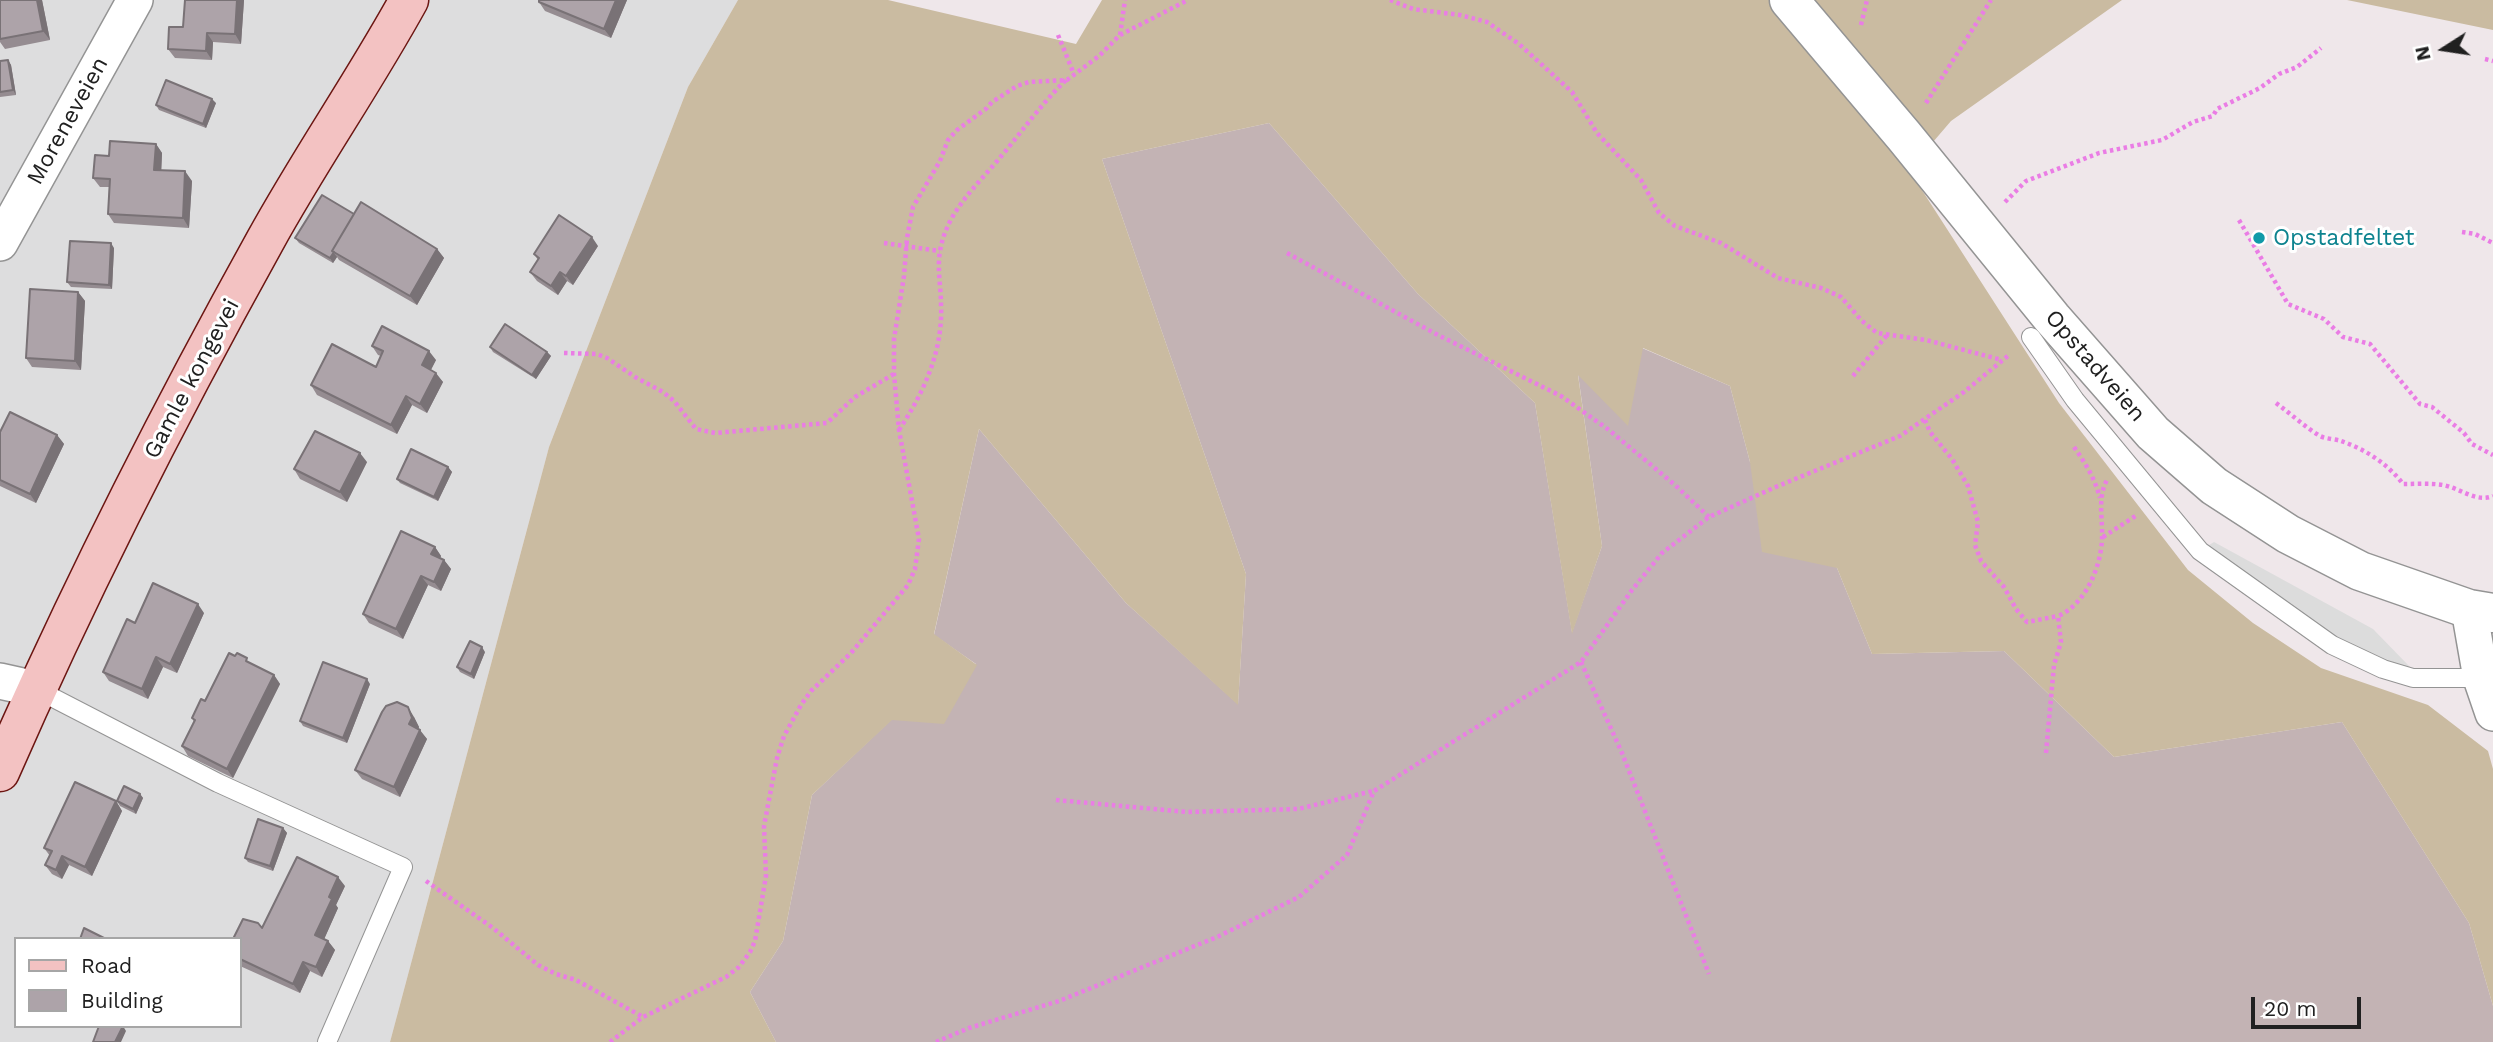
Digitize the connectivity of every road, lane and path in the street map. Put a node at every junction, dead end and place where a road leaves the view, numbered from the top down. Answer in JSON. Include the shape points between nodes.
{"nodes":[{"id":1,"x":135,"y":0,"type":"edge"},
{"id":2,"x":409,"y":0,"type":"edge"},
{"id":3,"x":1125,"y":0,"type":"edge"},
{"id":4,"x":1188,"y":0,"type":"edge"},
{"id":5,"x":1390,"y":0,"type":"edge"},
{"id":6,"x":1789,"y":0,"type":"edge"},
{"id":7,"x":1867,"y":0,"type":"edge"},
{"id":8,"x":1991,"y":0,"type":"edge"},
{"id":9,"x":1058,"y":35,"type":"dead end"},
{"id":10,"x":1121,"y":35,"type":"junction"},
{"id":11,"x":1859,"y":37,"type":"dead end"},
{"id":12,"x":2321,"y":48,"type":"dead end"},
{"id":13,"x":2485,"y":59,"type":"dead end"},
{"id":14,"x":2493,"y":61,"type":"edge"},
{"id":15,"x":1074,"y":74,"type":"junction"},
{"id":16,"x":1067,"y":80,"type":"junction"},
{"id":17,"x":1904,"y":136,"type":"junction"},
{"id":18,"x":1999,"y":207,"type":"dead end"},
{"id":19,"x":2239,"y":220,"type":"dead end"},
{"id":20,"x":2462,"y":232,"type":"dead end"},
{"id":21,"x":0,"y":243,"type":"edge"},
{"id":22,"x":884,"y":243,"type":"dead end"},
{"id":23,"x":2493,"y":243,"type":"edge"},
{"id":24,"x":906,"y":247,"type":"junction"},
{"id":25,"x":940,"y":251,"type":"junction"},
{"id":26,"x":1287,"y":253,"type":"dead end"},
{"id":27,"x":1886,"y":335,"type":"junction"},
{"id":28,"x":2031,"y":337,"type":"joint"},
{"id":29,"x":564,"y":353,"type":"dead end"},
{"id":30,"x":2002,"y":361,"type":"junction"},
{"id":31,"x":894,"y":374,"type":"junction"},
{"id":32,"x":1853,"y":376,"type":"dead end"},
{"id":33,"x":2276,"y":403,"type":"dead end"},
{"id":34,"x":1925,"y":420,"type":"junction"},
{"id":35,"x":899,"y":430,"type":"junction"},
{"id":36,"x":2493,"y":455,"type":"edge"},
{"id":37,"x":2125,"y":462,"type":"junction"},
{"id":38,"x":2493,"y":496,"type":"edge"},
{"id":39,"x":2160,"y":504,"type":"junction"},
{"id":40,"x":1709,"y":517,"type":"junction"},
{"id":41,"x":2102,"y":538,"type":"junction"},
{"id":42,"x":2481,"y":611,"type":"edge"},
{"id":43,"x":2058,"y":616,"type":"junction"},
{"id":44,"x":1581,"y":662,"type":"junction"},
{"id":45,"x":2481,"y":678,"type":"junction"},
{"id":46,"x":18,"y":685,"type":"edge"},
{"id":47,"x":2493,"y":713,"type":"edge"},
{"id":48,"x":2046,"y":753,"type":"dead end"},
{"id":49,"x":0,"y":772,"type":"edge"},
{"id":50,"x":1374,"y":791,"type":"junction"},
{"id":51,"x":1056,"y":800,"type":"dead end"},
{"id":52,"x":403,"y":867,"type":"junction"},
{"id":53,"x":1709,"y":974,"type":"dead end"},
{"id":54,"x":643,"y":1017,"type":"junction"},
{"id":55,"x":327,"y":1042,"type":"edge"},
{"id":56,"x":610,"y":1042,"type":"edge"},
{"id":57,"x":936,"y":1042,"type":"edge"}],
"edges":[{"from":1,"to":21,"type":"street","name":"Moreneveien"},
{"from":2,"to":46,"type":"main road","name":"Gamle kongevei","via":[[265,240],[127,501]]},
{"from":3,"to":10,"type":"path"},
{"from":4,"to":10,"type":"path"},
{"from":5,"to":27,"type":"path","via":[[1413,9],[1474,18],[1502,31],[1572,92],[1597,133],[1641,180],[1666,221],[1721,243],[1778,278],[1841,297],[1869,328]]},
{"from":6,"to":17,"type":"street","name":"Opstadveien"},
{"from":7,"to":11,"type":"path"},
{"from":8,"to":17,"type":"path"},
{"from":9,"to":15,"type":"path"},
{"from":10,"to":15,"type":"path"},
{"from":12,"to":18,"type":"path","via":[[2297,67],[2217,109],[2213,116],[2162,140],[2099,153],[2026,181]]},
{"from":13,"to":14,"type":"path"},
{"from":15,"to":16,"type":"path"},
{"from":16,"to":24,"type":"path","via":[[1017,86],[947,140],[913,207]]},
{"from":16,"to":25,"type":"path","via":[[956,209]]},
{"from":17,"to":42,"type":"street","name":"Opstadveien","via":[[2052,318],[2154,433],[2214,486],[2288,534],[2360,571]]},
{"from":19,"to":36,"type":"path","via":[[2288,304],[2324,319],[2343,337],[2370,345],[2420,404],[2432,407],[2472,444]]},
{"from":20,"to":23,"type":"path"},
{"from":22,"to":24,"type":"path"},
{"from":24,"to":25,"type":"path"},
{"from":24,"to":31,"type":"path"},
{"from":25,"to":35,"type":"path","via":[[941,324],[933,364]]},
{"from":26,"to":40,"type":"path","via":[[1561,396],[1609,429]]},
{"from":27,"to":30,"type":"path","via":[[1926,340]]},
{"from":27,"to":32,"type":"path"},
{"from":28,"to":30,"type":"path"},
{"from":28,"to":37,"type":"lane"},
{"from":29,"to":31,"type":"path","via":[[607,358],[663,391],[696,429],[715,433],[827,423],[855,397]]},
{"from":30,"to":34,"type":"path"},
{"from":31,"to":35,"type":"path"},
{"from":33,"to":38,"type":"path","via":[[2323,438],[2361,448],[2392,469],[2403,484],[2444,485],[2474,496]]},
{"from":34,"to":40,"type":"path","via":[[1900,436]]},
{"from":34,"to":43,"type":"path","via":[[1968,486],[1978,522],[1975,545],[1985,566],[2027,622]]},
{"from":35,"to":54,"type":"path","via":[[918,523],[915,569],[908,585],[858,645],[811,691],[784,736],[764,826],[766,876],[755,941],[739,967],[726,977]]},
{"from":37,"to":39,"type":"lane"},
{"from":37,"to":41,"type":"path","via":[[2104,486]]},
{"from":39,"to":41,"type":"path"},
{"from":39,"to":45,"type":"lane","via":[[2200,551],[2332,645],[2413,678]]},
{"from":40,"to":44,"type":"path","via":[[1662,553]]},
{"from":41,"to":43,"type":"path","via":[[2085,592],[2068,612]]},
{"from":42,"to":45,"type":"street"},
{"from":43,"to":48,"type":"path","via":[[2061,642],[2054,666]]},
{"from":44,"to":50,"type":"path"},
{"from":44,"to":53,"type":"path","via":[[1622,752]]},
{"from":45,"to":47,"type":"street"},
{"from":46,"to":49,"type":"main road","name":"Gamle kongevei"},
{"from":46,"to":52,"type":"lane"},
{"from":50,"to":51,"type":"path","via":[[1298,809],[1187,812]]},
{"from":50,"to":57,"type":"path","via":[[1347,855],[1299,897],[1217,937],[1059,1000]]},
{"from":52,"to":54,"type":"path","via":[[446,893],[530,960]]},
{"from":52,"to":55,"type":"lane"},
{"from":54,"to":56,"type":"path"}]}
